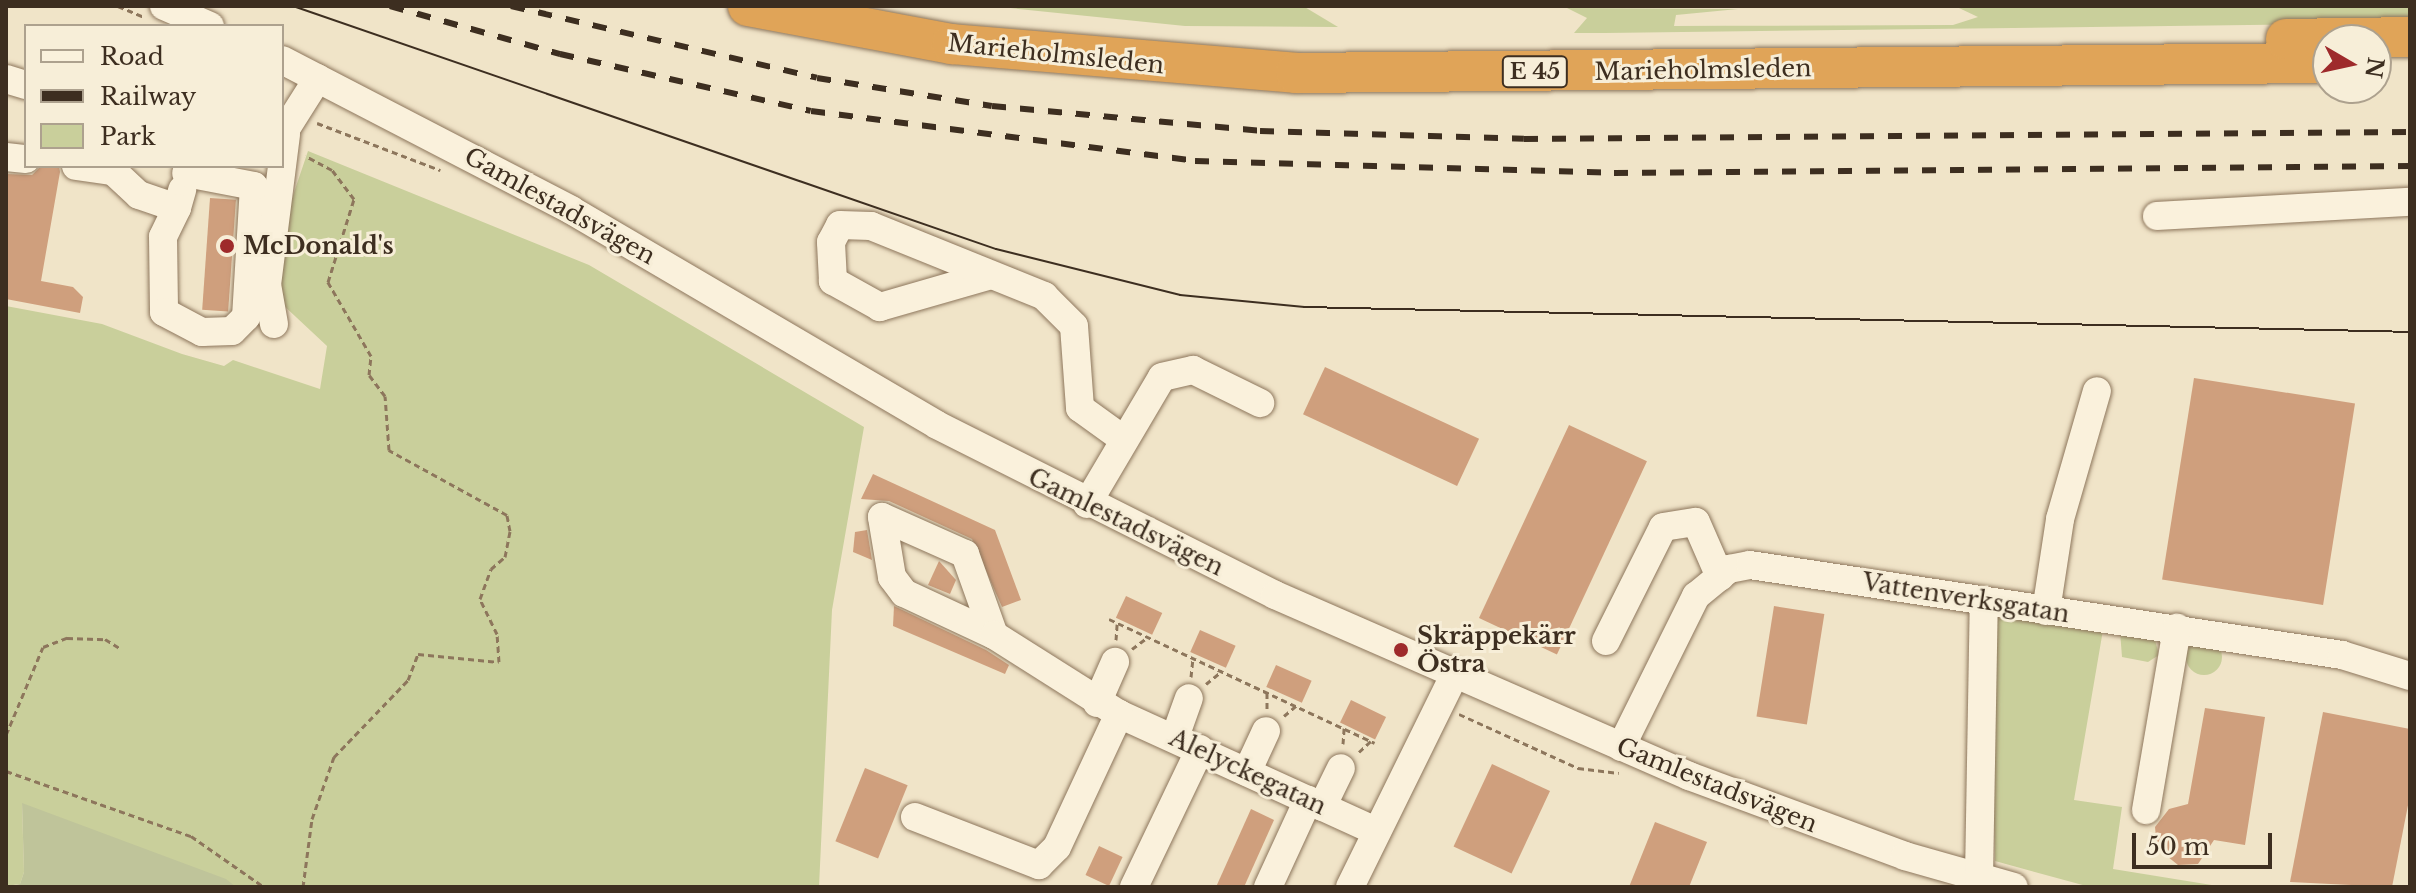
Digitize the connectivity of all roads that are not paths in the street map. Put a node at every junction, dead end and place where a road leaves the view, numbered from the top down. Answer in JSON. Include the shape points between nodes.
{"nodes":[{"id":1,"x":748,"y":6,"type":"edge"},
{"id":2,"x":891,"y":6,"type":"edge"},
{"id":3,"x":156,"y":12,"type":"edge"},
{"id":4,"x":202,"y":24,"type":"edge"},
{"id":5,"x":2410,"y":37,"type":"edge"},
{"id":6,"x":284,"y":61,"type":"edge"},
{"id":7,"x":2312,"y":63,"type":"edge"},
{"id":8,"x":318,"y":78,"type":"junction"},
{"id":9,"x":284,"y":138,"type":"edge"},
{"id":10,"x":91,"y":168,"type":"edge"},
{"id":11,"x":281,"y":168,"type":"edge"},
{"id":12,"x":186,"y":170,"type":"edge"},
{"id":13,"x":2410,"y":202,"type":"edge"},
{"id":14,"x":177,"y":208,"type":"junction"},
{"id":15,"x":2157,"y":216,"type":"dead end"},
{"id":16,"x":991,"y":275,"type":"junction"},
{"id":17,"x":183,"y":311,"type":"junction"},
{"id":18,"x":274,"y":324,"type":"dead end"},
{"id":19,"x":2097,"y":391,"type":"dead end"},
{"id":20,"x":1260,"y":403,"type":"dead end"},
{"id":21,"x":1123,"y":439,"type":"junction"},
{"id":22,"x":1087,"y":504,"type":"junction"},
{"id":23,"x":1720,"y":577,"type":"junction"},
{"id":24,"x":1984,"y":601,"type":"junction"},
{"id":25,"x":2046,"y":611,"type":"junction"},
{"id":26,"x":2177,"y":628,"type":"junction"},
{"id":27,"x":994,"y":635,"type":"junction"},
{"id":28,"x":1606,"y":641,"type":"dead end"},
{"id":29,"x":1115,"y":662,"type":"dead end"},
{"id":30,"x":1455,"y":674,"type":"junction"},
{"id":31,"x":2410,"y":676,"type":"edge"},
{"id":32,"x":1189,"y":698,"type":"dead end"},
{"id":33,"x":1108,"y":708,"type":"junction"},
{"id":34,"x":1266,"y":731,"type":"dead end"},
{"id":35,"x":1188,"y":743,"type":"junction"},
{"id":36,"x":1621,"y":747,"type":"junction"},
{"id":37,"x":1341,"y":768,"type":"dead end"},
{"id":38,"x":1247,"y":772,"type":"junction"},
{"id":39,"x":1315,"y":803,"type":"junction"},
{"id":40,"x":2146,"y":810,"type":"dead end"},
{"id":41,"x":915,"y":817,"type":"dead end"},
{"id":42,"x":1371,"y":842,"type":"junction"},
{"id":43,"x":1969,"y":879,"type":"edge"},
{"id":44,"x":1134,"y":887,"type":"edge"},
{"id":45,"x":1268,"y":887,"type":"edge"},
{"id":46,"x":1350,"y":887,"type":"edge"},
{"id":47,"x":2014,"y":887,"type":"edge"}],
"edges":[{"from":1,"to":7,"type":"highway","name":"Marieholmsleden","number":"E 45","via":[[952,44],[1296,73]]},
{"from":2,"to":5,"type":"highway","name":"Marieholmsleden","number":"E 45","via":[[1091,33],[1295,46]]},
{"from":3,"to":4,"type":"street"},
{"from":6,"to":8,"type":"street","name":"Gamlestadsvägen"},
{"from":8,"to":9,"type":"street"},
{"from":8,"to":22,"type":"street","name":"Gamlestadsvägen","via":[[571,210],[937,425]]},
{"from":10,"to":14,"type":"street","via":[[113,171],[139,195]]},
{"from":11,"to":18,"type":"street","via":[[267,285]]},
{"from":12,"to":14,"type":"street"},
{"from":12,"to":17,"type":"street","via":[[254,186],[246,317]]},
{"from":13,"to":15,"type":"street"},
{"from":14,"to":17,"type":"street"},
{"from":14,"to":17,"type":"street","via":[[163,237],[160,303]]},
{"from":16,"to":16,"type":"street","via":[[854,222],[840,225],[831,242],[833,281],[880,307]]},
{"from":16,"to":21,"type":"street","via":[[1064,311],[1079,345],[1080,408]]},
{"from":19,"to":25,"type":"street","via":[[2060,519]]},
{"from":20,"to":21,"type":"street","via":[[1179,370],[1162,377]]},
{"from":21,"to":22,"type":"street"},
{"from":22,"to":30,"type":"street","name":"Gamlestadsvägen"},
{"from":23,"to":24,"type":"street","name":"Vattenverksgatan","via":[[1750,565]]},
{"from":23,"to":28,"type":"street","via":[[1696,522],[1663,527]]},
{"from":23,"to":36,"type":"street","name":"Vattenverksgatan","via":[[1696,596]]},
{"from":24,"to":25,"type":"street","name":"Vattenverksgatan"},
{"from":24,"to":43,"type":"street"},
{"from":25,"to":26,"type":"street","name":"Vattenverksgatan"},
{"from":26,"to":31,"type":"street","name":"Vattenverksgatan","via":[[2342,655]]},
{"from":26,"to":40,"type":"street"},
{"from":27,"to":27,"type":"street","name":"Alelyckegatan","via":[[965,554],[882,517],[892,577],[904,593]]},
{"from":27,"to":33,"type":"street","name":"Alelyckegatan"},
{"from":29,"to":33,"type":"street"},
{"from":30,"to":36,"type":"street","name":"Gamlestadsvägen"},
{"from":30,"to":42,"type":"street"},
{"from":32,"to":35,"type":"street"},
{"from":33,"to":35,"type":"street","name":"Alelyckegatan"},
{"from":33,"to":41,"type":"street","via":[[1057,847],[1039,865],[1026,865]]},
{"from":34,"to":38,"type":"street"},
{"from":35,"to":38,"type":"street","name":"Alelyckegatan"},
{"from":35,"to":44,"type":"street"},
{"from":36,"to":43,"type":"street","name":"Gamlestadsvägen","via":[[1806,822]]},
{"from":37,"to":39,"type":"street"},
{"from":38,"to":39,"type":"street","name":"Alelyckegatan"},
{"from":39,"to":42,"type":"street","name":"Alelyckegatan"},
{"from":39,"to":45,"type":"street"},
{"from":42,"to":46,"type":"street"},
{"from":43,"to":47,"type":"street","name":"Gamlestadsvägen"}]}
